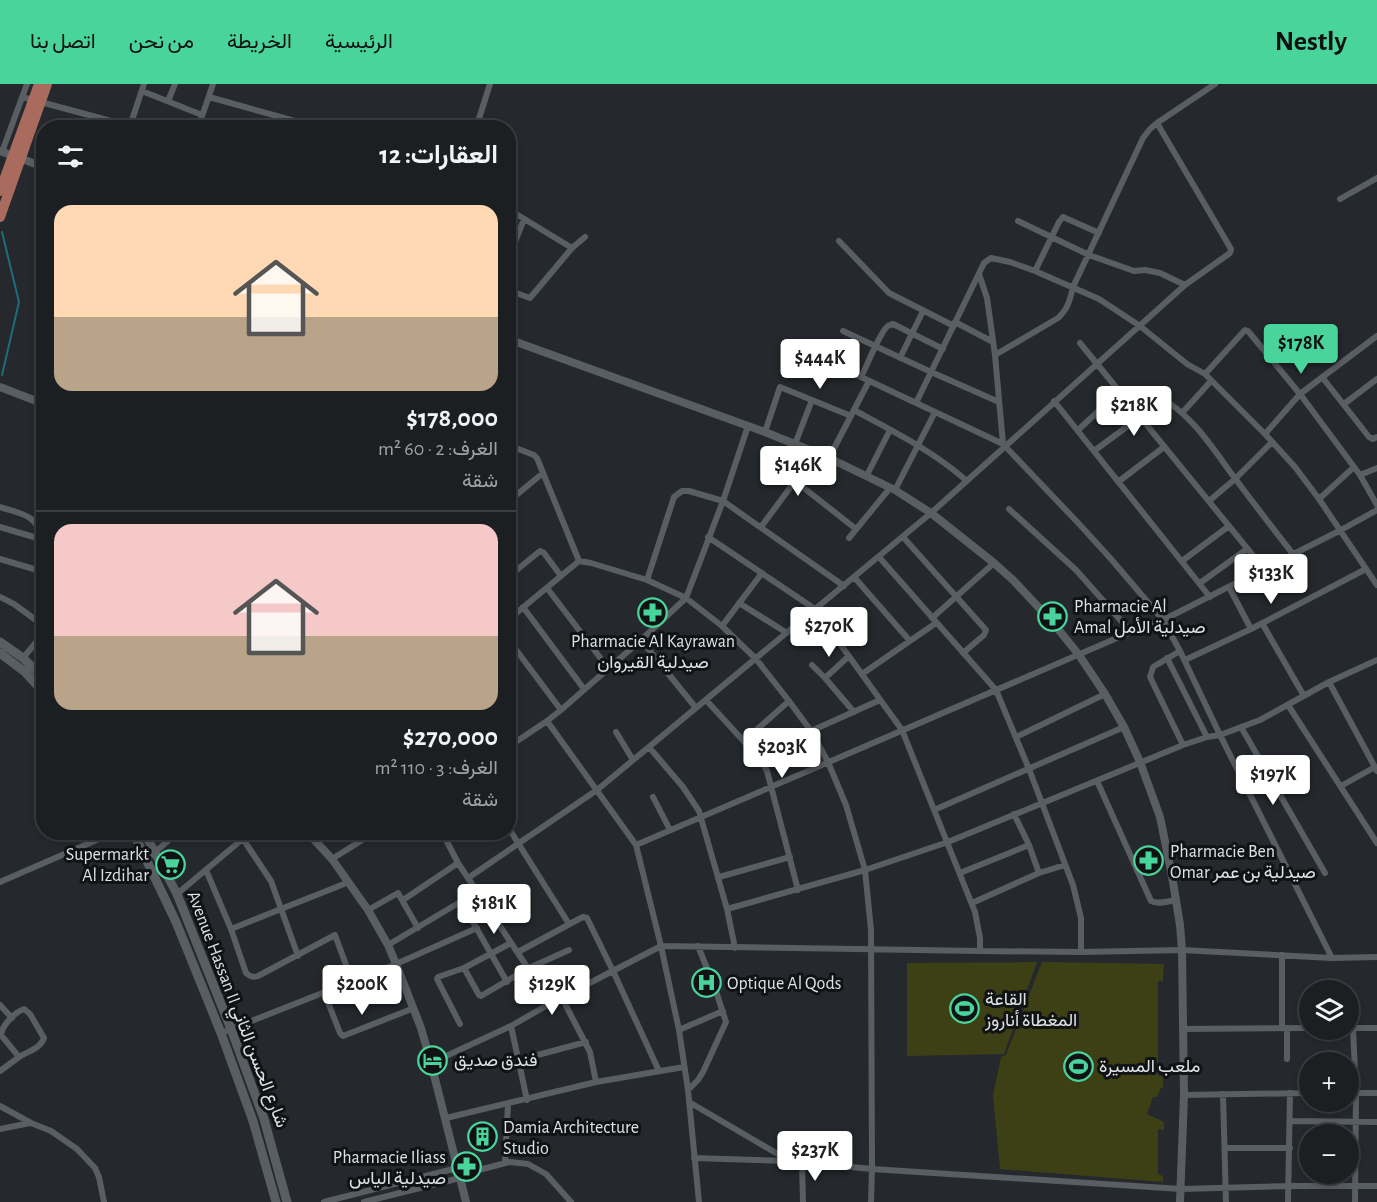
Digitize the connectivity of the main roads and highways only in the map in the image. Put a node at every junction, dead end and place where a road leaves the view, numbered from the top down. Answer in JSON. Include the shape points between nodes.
{"nodes":[{"id":1,"x":39,"y":84,"type":"edge"},
{"id":2,"x":47,"y":84,"type":"edge"},
{"id":3,"x":32,"y":100,"type":"junction"},
{"id":4,"x":9,"y":155,"type":"edge"},
{"id":5,"x":0,"y":190,"type":"edge"},
{"id":6,"x":0,"y":217,"type":"edge"},
{"id":7,"x":0,"y":642,"type":"edge"},
{"id":8,"x":0,"y":653,"type":"edge"},
{"id":9,"x":36,"y":670,"type":"edge"},
{"id":10,"x":36,"y":684,"type":"edge"},
{"id":11,"x":137,"y":840,"type":"edge"},
{"id":12,"x":148,"y":840,"type":"edge"},
{"id":13,"x":187,"y":918,"type":"junction"},
{"id":14,"x":176,"y":922,"type":"junction"},
{"id":15,"x":253,"y":1090,"type":"junction"},
{"id":16,"x":243,"y":1093,"type":"junction"},
{"id":17,"x":264,"y":1119,"type":"junction"},
{"id":18,"x":253,"y":1121,"type":"junction"},
{"id":19,"x":276,"y":1202,"type":"edge"},
{"id":20,"x":287,"y":1202,"type":"edge"}],
"edges":[{"from":1,"to":3,"type":"highway"},
{"from":2,"to":3,"type":"highway"},
{"from":3,"to":4,"type":"highway"},
{"from":4,"to":5,"type":"highway"},
{"from":4,"to":6,"type":"highway"},
{"from":7,"to":9,"type":"main road"},
{"from":8,"to":10,"type":"main road"},
{"from":11,"to":14,"type":"main road","name":"Avenue Hassan II شارع الحسن الثاني"},
{"from":12,"to":13,"type":"main road","name":"Avenue Hassan II شارع الحسن الثاني"},
{"from":13,"to":14,"type":"main road"},
{"from":13,"to":15,"type":"main road","name":"Avenue Hassan II شارع الحسن الثاني"},
{"from":14,"to":16,"type":"main road","name":"Avenue Hassan II شارع الحسن الثاني"},
{"from":15,"to":16,"type":"main road"},
{"from":15,"to":17,"type":"main road","name":"Avenue Hassan II شارع الحسن الثاني"},
{"from":16,"to":18,"type":"main road","name":"Avenue Hassan II شارع الحسن الثاني"},
{"from":17,"to":18,"type":"main road"},
{"from":17,"to":20,"type":"main road","name":"Avenue Hassan II شارع الحسن الثاني"},
{"from":18,"to":19,"type":"main road","name":"Avenue Hassan II شارع الحسن الثاني"}]}
